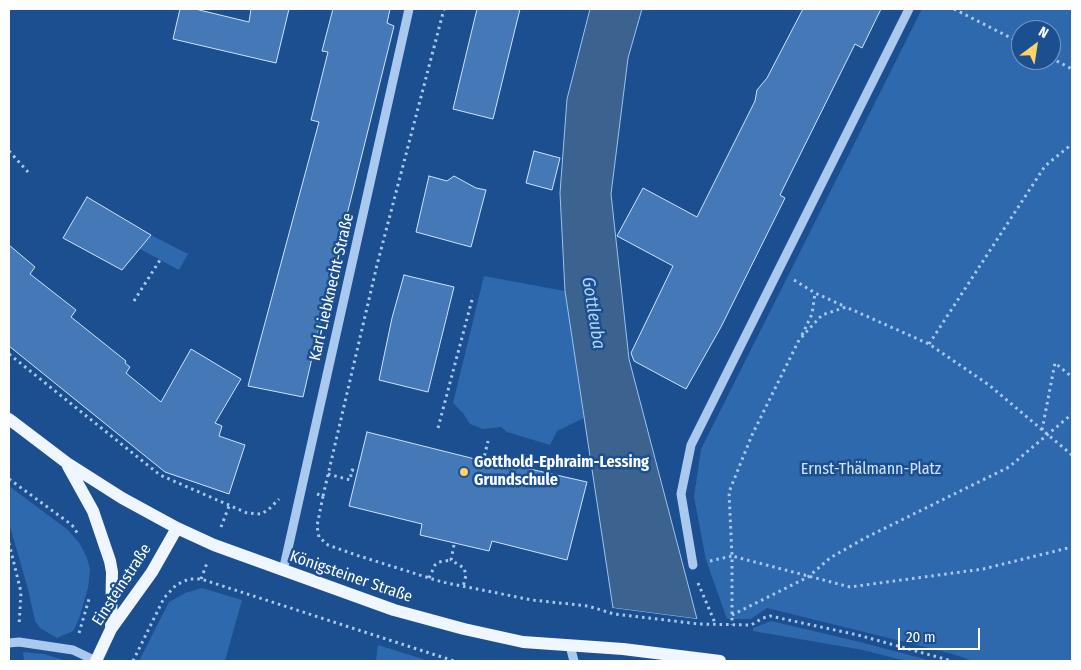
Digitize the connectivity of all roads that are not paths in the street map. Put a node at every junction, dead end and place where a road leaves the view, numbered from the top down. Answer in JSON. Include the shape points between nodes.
{"nodes":[{"id":1,"x":409,"y":9,"type":"edge"},
{"id":2,"x":909,"y":9,"type":"edge"},
{"id":3,"x":9,"y":419,"type":"edge"},
{"id":4,"x":66,"y":463,"type":"junction"},
{"id":5,"x":177,"y":528,"type":"junction"},
{"id":6,"x":693,"y":565,"type":"road end"},
{"id":7,"x":283,"y":571,"type":"junction"},
{"id":8,"x":111,"y":629,"type":"junction"},
{"id":9,"x":9,"y":644,"type":"edge"},
{"id":10,"x":570,"y":646,"type":"junction"},
{"id":11,"x":714,"y":660,"type":"edge"},
{"id":12,"x":96,"y":661,"type":"edge"},
{"id":13,"x":574,"y":661,"type":"edge"}],
"edges":[{"from":1,"to":7,"type":"street","name":"Karl-Liebknecht-Straße"},
{"from":2,"to":6,"type":"street","via":[[691,445],[681,494]]},
{"from":3,"to":4,"type":"main road","name":"Königsteiner Straße"},
{"from":4,"to":5,"type":"main road","name":"Königsteiner Straße"},
{"from":4,"to":8,"type":"main road","via":[[93,511],[110,561]]},
{"from":5,"to":7,"type":"main road","name":"Königsteiner Straße","via":[[214,546]]},
{"from":5,"to":8,"type":"main road","name":"Einsteinstraße","via":[[152,572]]},
{"from":7,"to":10,"type":"main road","name":"Königsteiner Straße","via":[[394,610],[456,627],[523,642]]},
{"from":8,"to":12,"type":"main road","name":"Einsteinstraße"},
{"from":9,"to":12,"type":"street","via":[[19,642],[73,650]]},
{"from":10,"to":11,"type":"main road","name":"Königsteiner Straße"},
{"from":10,"to":13,"type":"street"}]}
